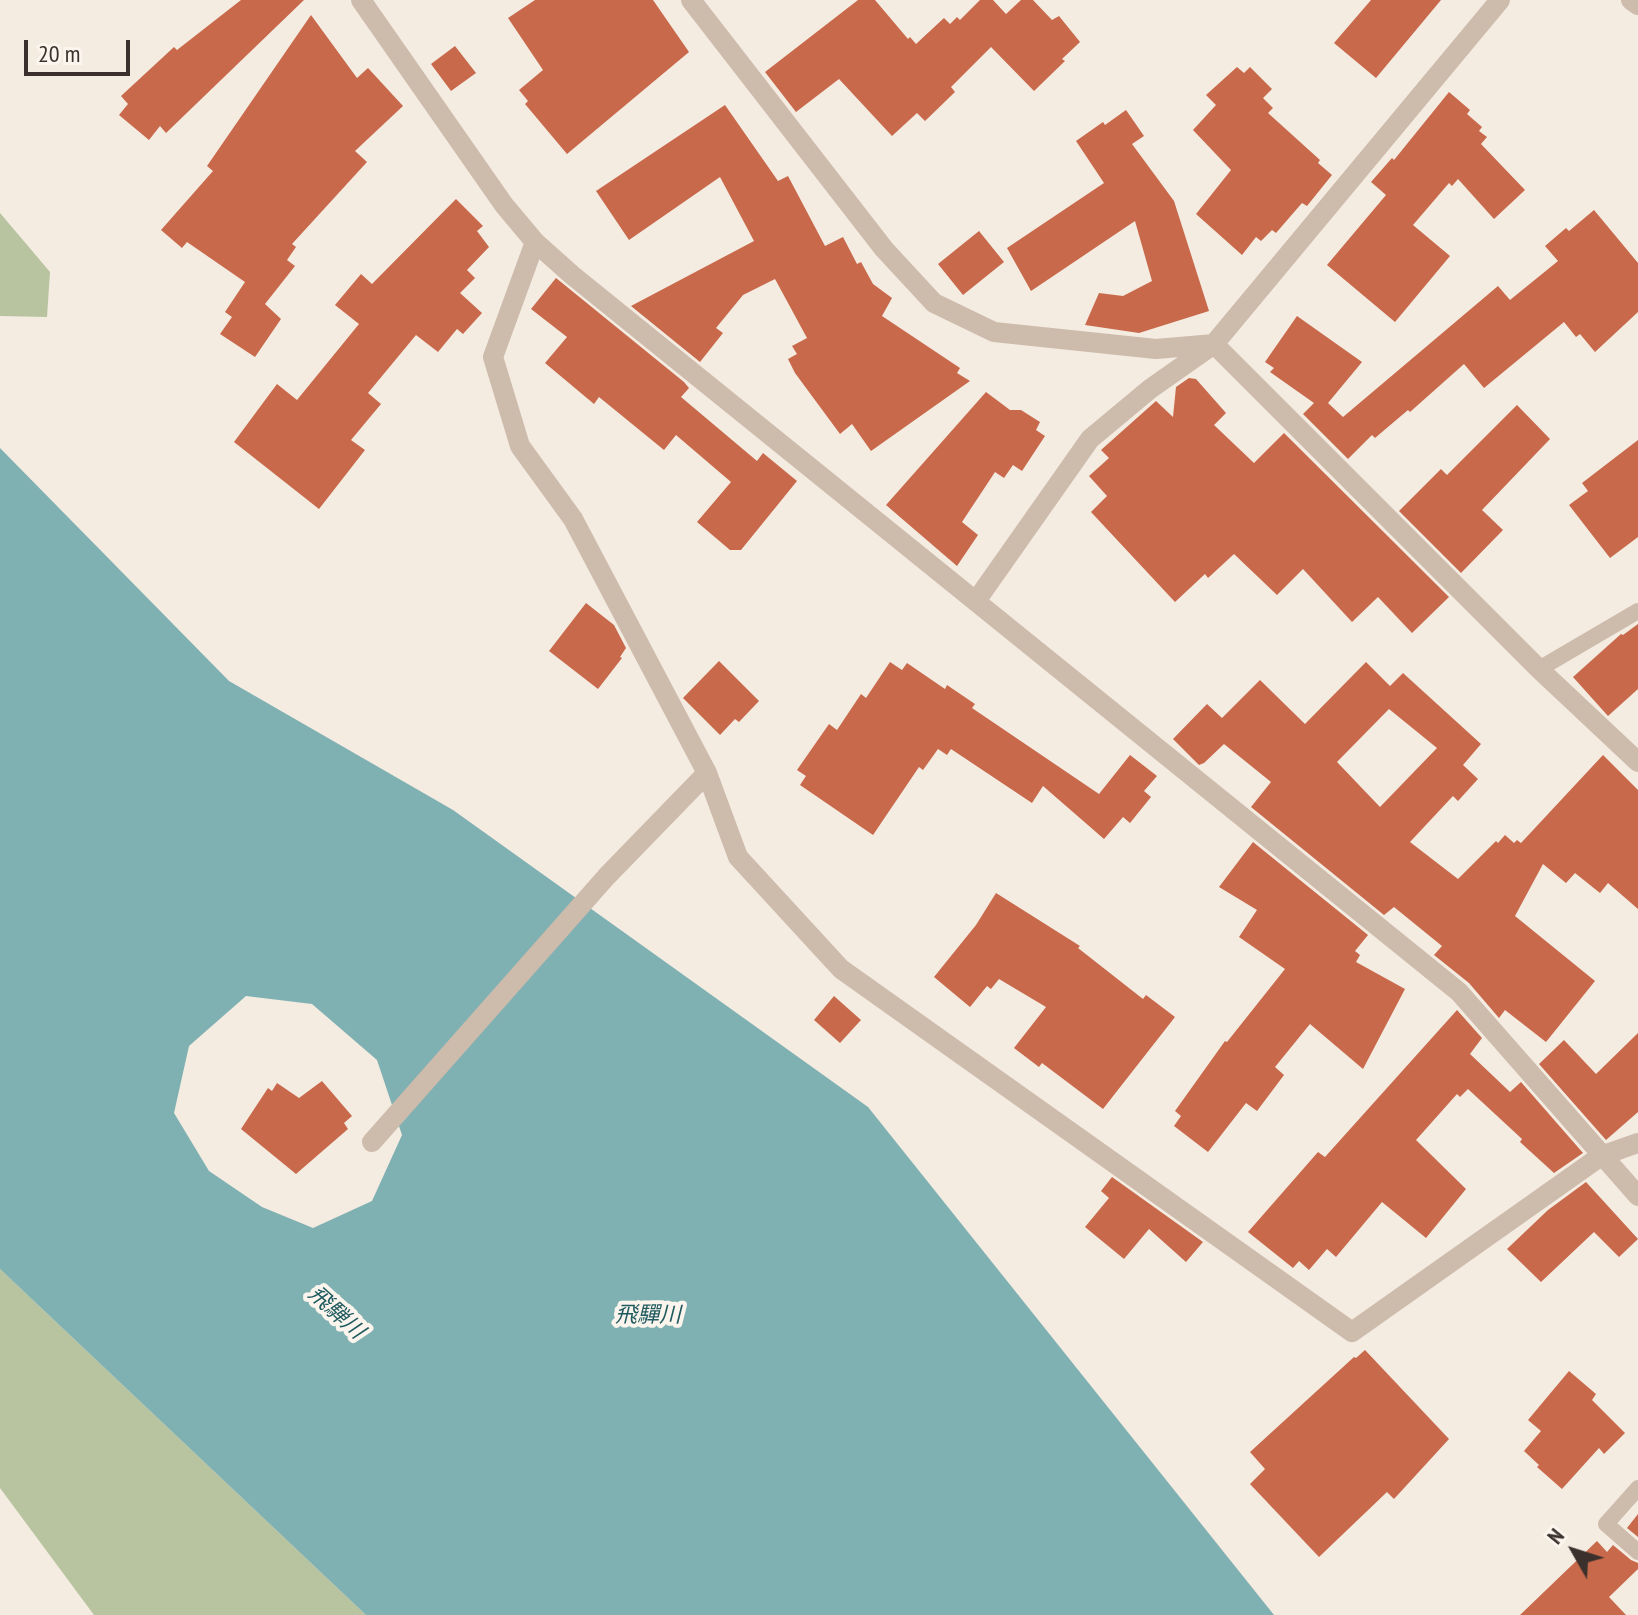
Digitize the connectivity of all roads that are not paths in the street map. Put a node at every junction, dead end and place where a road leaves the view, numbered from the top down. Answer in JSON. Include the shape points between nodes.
{"nodes":[{"id":1,"x":361,"y":0,"type":"edge"},
{"id":2,"x":691,"y":0,"type":"edge"},
{"id":3,"x":1500,"y":0,"type":"edge"},
{"id":4,"x":1631,"y":0,"type":"edge"},
{"id":5,"x":1638,"y":5,"type":"edge"},
{"id":6,"x":535,"y":242,"type":"junction"},
{"id":7,"x":1214,"y":344,"type":"junction"},
{"id":8,"x":976,"y":601,"type":"junction"},
{"id":9,"x":1638,"y":611,"type":"edge"},
{"id":10,"x":1539,"y":669,"type":"junction"},
{"id":11,"x":1638,"y":762,"type":"edge"},
{"id":12,"x":707,"y":773,"type":"junction"},
{"id":13,"x":372,"y":1142,"type":"dead end"},
{"id":14,"x":1638,"y":1143,"type":"edge"},
{"id":15,"x":1601,"y":1156,"type":"junction"},
{"id":16,"x":1638,"y":1196,"type":"edge"},
{"id":17,"x":1638,"y":1488,"type":"edge"},
{"id":18,"x":1638,"y":1552,"type":"edge"}],
"edges":[{"from":1,"to":6,"type":"street"},
{"from":2,"to":7,"type":"street","via":[[884,249],[934,303],[994,332],[1156,349]]},
{"from":3,"to":7,"type":"street"},
{"from":4,"to":5,"type":"street"},
{"from":6,"to":8,"type":"street"},
{"from":6,"to":12,"type":"street","via":[[493,357],[520,446],[573,519]]},
{"from":7,"to":8,"type":"street","via":[[1090,439]]},
{"from":7,"to":10,"type":"street"},
{"from":8,"to":15,"type":"street","via":[[1459,992]]},
{"from":9,"to":10,"type":"lane"},
{"from":10,"to":11,"type":"street"},
{"from":12,"to":13,"type":"street","via":[[607,876]]},
{"from":12,"to":15,"type":"street","via":[[738,857],[841,969],[1352,1332]]},
{"from":14,"to":15,"type":"street"},
{"from":15,"to":16,"type":"street"},
{"from":17,"to":18,"type":"lane","via":[[1606,1524]]}]}
